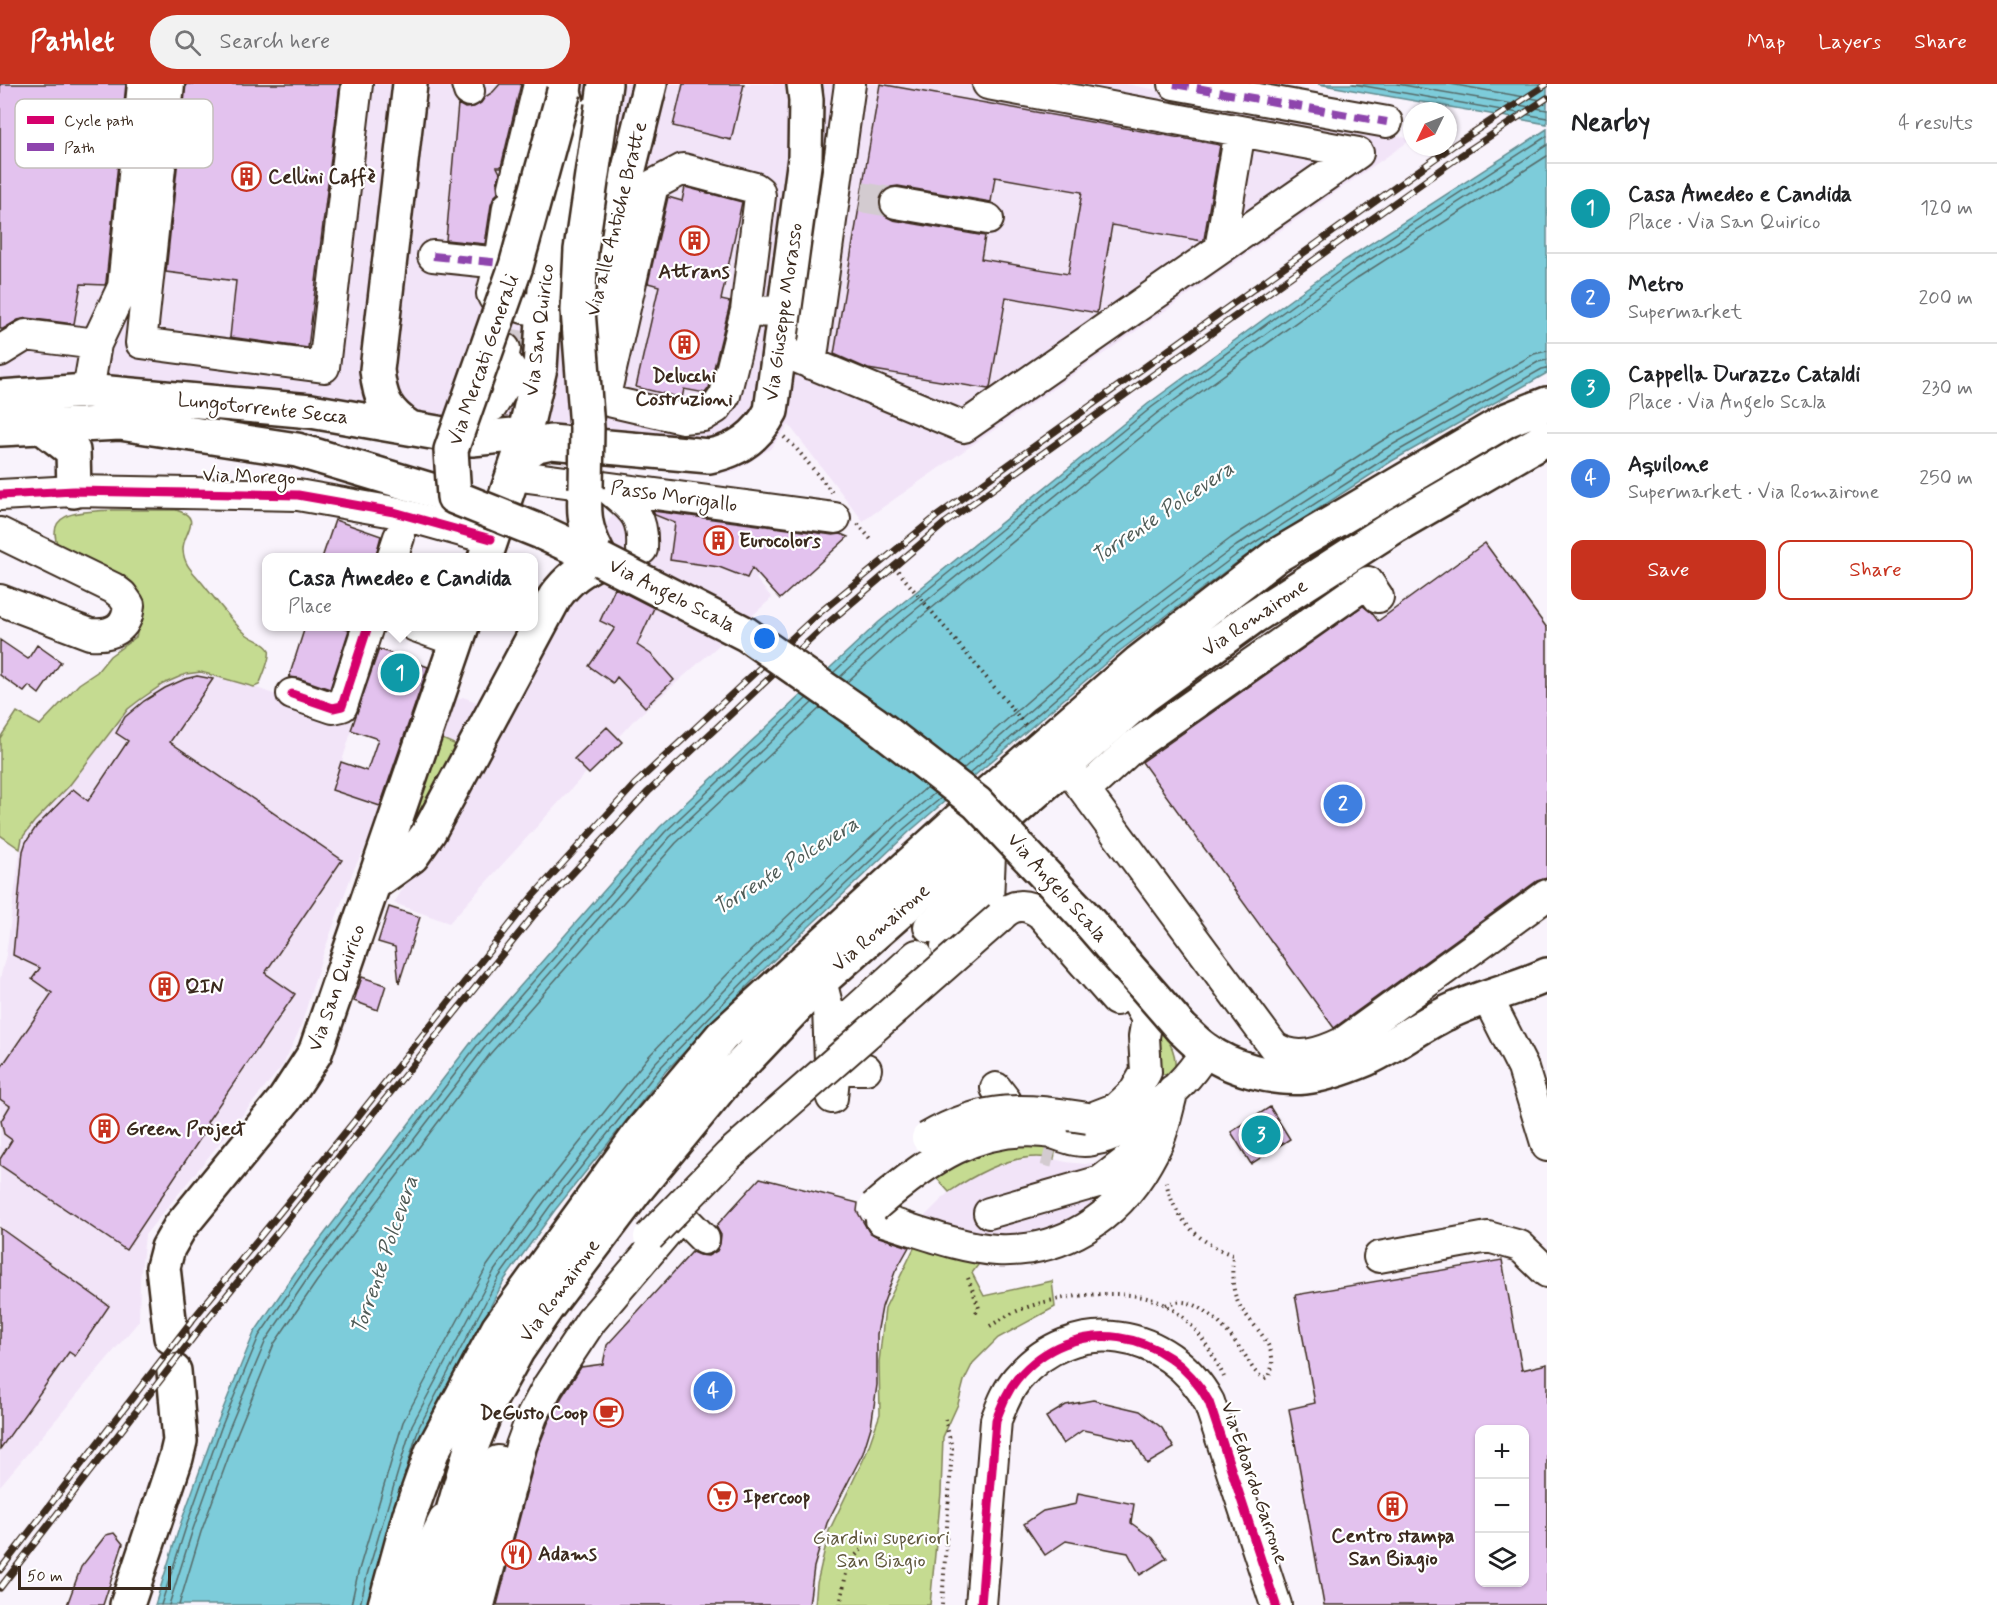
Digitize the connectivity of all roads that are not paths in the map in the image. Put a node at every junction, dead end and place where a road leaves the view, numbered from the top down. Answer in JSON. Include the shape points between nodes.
{"nodes":[{"id":1,"x":143,"y":84,"type":"edge"},
{"id":2,"x":169,"y":84,"type":"edge"},
{"id":3,"x":357,"y":84,"type":"edge"},
{"id":4,"x":410,"y":84,"type":"edge"},
{"id":5,"x":651,"y":84,"type":"edge"},
{"id":6,"x":804,"y":84,"type":"edge"},
{"id":7,"x":850,"y":84,"type":"edge"},
{"id":8,"x":988,"y":84,"type":"edge"},
{"id":9,"x":1174,"y":84,"type":"edge"},
{"id":10,"x":556,"y":86,"type":"edge"},
{"id":11,"x":604,"y":95,"type":"edge"},
{"id":12,"x":142,"y":99,"type":"edge"},
{"id":13,"x":167,"y":99,"type":"edge"},
{"id":14,"x":1387,"y":122,"type":"dead end"},
{"id":15,"x":1240,"y":131,"type":"junction"},
{"id":16,"x":574,"y":134,"type":"junction"},
{"id":17,"x":135,"y":168,"type":"edge"},
{"id":18,"x":160,"y":168,"type":"edge"},
{"id":19,"x":801,"y":186,"type":"junction"},
{"id":20,"x":848,"y":195,"type":"junction"},
{"id":21,"x":896,"y":203,"type":"tunnel mouth"},
{"id":22,"x":988,"y":219,"type":"dead end"},
{"id":23,"x":1220,"y":249,"type":"junction"},
{"id":24,"x":433,"y":256,"type":"dead end"},
{"id":25,"x":500,"y":262,"type":"junction"},
{"id":26,"x":746,"y":310,"type":"junction"},
{"id":27,"x":784,"y":312,"type":"junction"},
{"id":28,"x":96,"y":344,"type":"junction"},
{"id":29,"x":520,"y":346,"type":"junction"},
{"id":30,"x":779,"y":350,"type":"junction"},
{"id":31,"x":0,"y":351,"type":"edge"},
{"id":32,"x":582,"y":354,"type":"junction"},
{"id":33,"x":811,"y":364,"type":"junction"},
{"id":34,"x":376,"y":370,"type":"junction"},
{"id":35,"x":90,"y":379,"type":"dead end"},
{"id":36,"x":0,"y":397,"type":"edge"},
{"id":37,"x":1547,"y":404,"type":"edge"},
{"id":38,"x":286,"y":408,"type":"junction"},
{"id":39,"x":635,"y":409,"type":"junction"},
{"id":40,"x":478,"y":411,"type":"dead end"},
{"id":41,"x":112,"y":423,"type":"junction"},
{"id":42,"x":41,"y":426,"type":"junction"},
{"id":43,"x":410,"y":428,"type":"junction"},
{"id":44,"x":0,"y":429,"type":"edge"},
{"id":45,"x":1547,"y":438,"type":"edge"},
{"id":46,"x":630,"y":449,"type":"junction"},
{"id":47,"x":72,"y":451,"type":"junction"},
{"id":48,"x":519,"y":455,"type":"junction"},
{"id":49,"x":74,"y":491,"type":"junction"},
{"id":50,"x":597,"y":491,"type":"junction"},
{"id":51,"x":0,"y":494,"type":"edge"},
{"id":52,"x":454,"y":497,"type":"junction"},
{"id":53,"x":841,"y":511,"type":"road end"},
{"id":54,"x":541,"y":532,"type":"junction"},
{"id":55,"x":0,"y":533,"type":"edge"},
{"id":56,"x":488,"y":548,"type":"edge"},
{"id":57,"x":642,"y":549,"type":"dead end"},
{"id":58,"x":602,"y":560,"type":"junction"},
{"id":59,"x":1378,"y":597,"type":"dead end"},
{"id":60,"x":0,"y":600,"type":"edge"},
{"id":61,"x":538,"y":629,"type":"edge"},
{"id":62,"x":367,"y":631,"type":"edge"},
{"id":63,"x":440,"y":631,"type":"edge"},
{"id":64,"x":537,"y":631,"type":"edge"},
{"id":65,"x":459,"y":634,"type":"edge"},
{"id":66,"x":292,"y":694,"type":"dead end"},
{"id":67,"x":1065,"y":764,"type":"junction"},
{"id":68,"x":1086,"y":790,"type":"junction"},
{"id":69,"x":977,"y":803,"type":"junction"},
{"id":70,"x":990,"y":832,"type":"junction"},
{"id":71,"x":373,"y":884,"type":"junction"},
{"id":72,"x":1547,"y":895,"type":"edge"},
{"id":73,"x":1083,"y":915,"type":"junction"},
{"id":74,"x":940,"y":937,"type":"junction"},
{"id":75,"x":859,"y":947,"type":"junction"},
{"id":76,"x":821,"y":981,"type":"junction"},
{"id":77,"x":1540,"y":982,"type":"edge"},
{"id":78,"x":1487,"y":997,"type":"junction"},
{"id":79,"x":1144,"y":1037,"type":"junction"},
{"id":80,"x":830,"y":1050,"type":"junction"},
{"id":81,"x":1205,"y":1050,"type":"junction"},
{"id":82,"x":866,"y":1069,"type":"dead end"},
{"id":83,"x":1146,"y":1072,"type":"junction"},
{"id":84,"x":1166,"y":1096,"type":"junction"},
{"id":85,"x":832,"y":1098,"type":"dead end"},
{"id":86,"x":1088,"y":1118,"type":"junction"},
{"id":87,"x":1161,"y":1136,"type":"junction"},
{"id":88,"x":927,"y":1138,"type":"dead end"},
{"id":89,"x":767,"y":1140,"type":"dead end"},
{"id":90,"x":1054,"y":1143,"type":"junction"},
{"id":91,"x":1547,"y":1146,"type":"edge"},
{"id":92,"x":989,"y":1213,"type":"dead end"},
{"id":93,"x":681,"y":1216,"type":"junction"},
{"id":94,"x":704,"y":1239,"type":"dead end"},
{"id":95,"x":1379,"y":1257,"type":"dead end"},
{"id":96,"x":1547,"y":1272,"type":"edge"},
{"id":97,"x":171,"y":1337,"type":"dead end"},
{"id":98,"x":174,"y":1371,"type":"dead end"},
{"id":99,"x":474,"y":1520,"type":"junction"},
{"id":100,"x":127,"y":1605,"type":"edge"},
{"id":101,"x":385,"y":1605,"type":"edge"},
{"id":102,"x":402,"y":1605,"type":"edge"},
{"id":103,"x":431,"y":1605,"type":"edge"},
{"id":104,"x":453,"y":1605,"type":"edge"},
{"id":105,"x":479,"y":1605,"type":"edge"},
{"id":106,"x":981,"y":1605,"type":"edge"},
{"id":107,"x":1276,"y":1605,"type":"edge"}],
"edges":[{"from":1,"to":12,"type":"street"},
{"from":2,"to":13,"type":"street"},
{"from":3,"to":18,"type":"street","via":[[324,367],[141,343]]},
{"from":4,"to":34,"type":"main road"},
{"from":5,"to":32,"type":"main road","name":"Via alle Antiche Bratte"},
{"from":6,"to":19,"type":"main road","name":"Via Giuseppe Morasso","via":[[806,137]]},
{"from":7,"to":20,"type":"street"},
{"from":8,"to":15,"type":"street"},
{"from":9,"to":14,"type":"street"},
{"from":10,"to":16,"type":"main road","name":"Via San Quirico"},
{"from":10,"to":25,"type":"street","via":[[511,197]]},
{"from":10,"to":52,"type":"main road","name":"Via Mercati Generali","bridge":true,"via":[[516,266],[451,450]]},
{"from":11,"to":16,"type":"main road"},
{"from":11,"to":32,"type":"main road","name":"Via alle Antiche Bratte","bridge":true,"via":[[580,250],[578,310]]},
{"from":15,"to":23,"type":"street"},
{"from":15,"to":23,"type":"street","via":[[1358,153]]},
{"from":16,"to":29,"type":"main road","name":"Via San Quirico","via":[[548,264]]},
{"from":17,"to":28,"type":"street","via":[[123,287]]},
{"from":19,"to":20,"type":"street"},
{"from":19,"to":27,"type":"main road","name":"Via Giuseppe Morasso"},
{"from":20,"to":33,"type":"street"},
{"from":21,"to":22,"type":"street"},
{"from":23,"to":33,"type":"street","via":[[964,427]]},
{"from":24,"to":25,"type":"street"},
{"from":25,"to":29,"type":"street","via":[[492,294]]},
{"from":26,"to":27,"type":"street"},
{"from":26,"to":39,"type":"street","via":[[725,395],[716,408],[703,416],[682,418]]},
{"from":26,"to":39,"type":"street","via":[[759,191],[683,169],[653,185],[604,400]]},
{"from":27,"to":30,"type":"main road","name":"Via Giuseppe Morasso"},
{"from":28,"to":31,"type":"street","via":[[26,336]]},
{"from":28,"to":35,"type":"street"},
{"from":29,"to":40,"type":"street","via":[[492,406]]},
{"from":29,"to":48,"type":"main road","name":"Via San Quirico"},
{"from":30,"to":33,"type":"street"},
{"from":30,"to":46,"type":"main road","name":"Via Giuseppe Morasso","via":[[771,411],[756,434],[743,444],[709,456]]},
{"from":32,"to":50,"type":"main road","name":"Via alle Antiche Bratte","bridge":true,"via":[[587,428]]},
{"from":34,"to":38,"type":"main road","via":[[368,388],[353,400]]},
{"from":34,"to":43,"type":"main road","via":[[387,409]]},
{"from":36,"to":38,"type":"main road","name":"Lungotorrente Secca","via":[[87,391]]},
{"from":37,"to":69,"type":"main road","via":[[1507,420],[1276,556],[1139,662]]},
{"from":38,"to":43,"type":"main road","name":"Lungotorrente Secca"},
{"from":39,"to":46,"type":"street"},
{"from":41,"to":42,"type":"main road"},
{"from":41,"to":47,"type":"main road"},
{"from":41,"to":52,"type":"main road","via":[[297,450]]},
{"from":42,"to":44,"type":"main road"},
{"from":42,"to":47,"type":"main road"},
{"from":43,"to":48,"type":"main road","name":"Lungotorrente Secca","via":[[472,439]]},
{"from":45,"to":67,"type":"main road","name":"Via Romairone","via":[[1395,526],[1252,617],[1144,696]]},
{"from":46,"to":48,"type":"main road","name":"Via Giuseppe Morasso","via":[[551,442]]},
{"from":47,"to":49,"type":"main road"},
{"from":48,"to":50,"type":"street","name":"Passo Morigallo"},
{"from":48,"to":56,"type":"main road","name":"Via San Quirico"},
{"from":49,"to":51,"type":"street","name":"Via Morego"},
{"from":49,"to":56,"type":"street","name":"Via Morego","via":[[298,495],[394,512]]},
{"from":50,"to":53,"type":"street","name":"Passo Morigallo"},
{"from":50,"to":54,"type":"main road","via":[[562,524]]},
{"from":50,"to":57,"type":"street","via":[[634,510],[643,530]]},
{"from":50,"to":58,"type":"main road","name":"Via alle Antiche Bratte","via":[[584,512],[586,529]]},
{"from":52,"to":54,"type":"main road","name":"Via Angelo Scala","bridge":true},
{"from":54,"to":58,"type":"main road","name":"Via Angelo Scala"},
{"from":55,"to":60,"type":"street","via":[[113,588],[129,605],[118,629],[101,635]]},
{"from":58,"to":61,"type":"main road","name":"Via Angelo Scala","via":[[562,586]]},
{"from":58,"to":69,"type":"main road","name":"Via Angelo Scala","bridge":true,"via":[[747,634],[874,723]]},
{"from":59,"to":68,"type":"street","via":[[1368,582],[1134,746]]},
{"from":62,"to":66,"type":"street","via":[[342,706],[333,708]]},
{"from":63,"to":65,"type":"street","name":"Via San Quirico"},
{"from":64,"to":71,"type":"main road","name":"Via Angelo Scala","via":[[429,832],[412,856]]},
{"from":65,"to":71,"type":"main road","name":"Via San Quirico"},
{"from":67,"to":68,"type":"street"},
{"from":67,"to":70,"type":"main road","name":"Via Romairone"},
{"from":68,"to":72,"type":"street","via":[[1274,1047],[1284,1054],[1318,1053],[1344,1042]]},
{"from":69,"to":73,"type":"main road","name":"Via Angelo Scala","bridge":true},
{"from":69,"to":101,"type":"main road","via":[[722,1036],[634,1141],[498,1329],[468,1382],[432,1452]]},
{"from":70,"to":74,"type":"street","via":[[989,872]]},
{"from":70,"to":75,"type":"main road","name":"Via Romairone"},
{"from":71,"to":97,"type":"main road","name":"Via San Quirico","via":[[315,1053],[285,1099],[180,1227],[168,1248],[163,1267]]},
{"from":73,"to":79,"type":"street","via":[[1084,941],[1136,1000],[1147,1019]]},
{"from":73,"to":81,"type":"main road","name":"Via Angelo Scala","bridge":true,"via":[[1181,1028]]},
{"from":74,"to":75,"type":"street"},
{"from":74,"to":79,"type":"street","via":[[1018,905],[1032,908],[1129,1014]]},
{"from":74,"to":80,"type":"street","via":[[844,1022]]},
{"from":74,"to":99,"type":"street","bridge":true,"via":[[649,1237],[550,1356],[515,1415]]},
{"from":75,"to":76,"type":"main road","name":"Via Romairone"},
{"from":76,"to":80,"type":"street","via":[[828,1008]]},
{"from":76,"to":99,"type":"main road","name":"Via Romairone","via":[[723,1084],[635,1191],[517,1351],[472,1444]]},
{"from":77,"to":78,"type":"main road","name":"Via Angelo Scala"},
{"from":78,"to":81,"type":"main road","name":"Via Angelo Scala","via":[[1445,1013],[1367,1059],[1304,1077],[1248,1070]]},
{"from":78,"to":91,"type":"street","via":[[1523,1068]]},
{"from":79,"to":83,"type":"street"},
{"from":80,"to":82,"type":"street","via":[[843,1068]]},
{"from":80,"to":85,"type":"street"},
{"from":81,"to":84,"type":"street","via":[[1198,1064]]},
{"from":83,"to":84,"type":"street"},
{"from":83,"to":86,"type":"street","via":[[1117,1108]]},
{"from":84,"to":87,"type":"street"},
{"from":84,"to":90,"type":"street","via":[[1110,1136]]},
{"from":86,"to":88,"type":"street","bridge":true,"via":[[999,1110],[967,1118]]},
{"from":86,"to":90,"type":"street"},
{"from":87,"to":90,"type":"street","bridge":true,"via":[[1138,1178],[1106,1214],[1076,1234],[1042,1246],[1011,1250],[971,1246],[878,1214],[913,1173],[967,1143],[1033,1130]]},
{"from":87,"to":92,"type":"street","via":[[1101,1181]]},
{"from":89,"to":93,"type":"street","via":[[718,1179]]},
{"from":93,"to":94,"type":"street"},
{"from":93,"to":99,"type":"street","via":[[591,1321],[548,1386],[521,1446]]},
{"from":95,"to":96,"type":"street","via":[[1488,1237],[1520,1246]]},
{"from":98,"to":100,"type":"main road","via":[[180,1441]]},
{"from":99,"to":102,"type":"street"},
{"from":99,"to":103,"type":"main road","name":"Via Romairone"},
{"from":99,"to":104,"type":"street"},
{"from":99,"to":105,"type":"street"},
{"from":106,"to":107,"type":"street","name":"Via Edoardo Garrone","via":[[996,1420],[1005,1397],[1017,1379],[1045,1354],[1071,1342],[1102,1336],[1135,1340],[1162,1351],[1201,1387]]}]}
